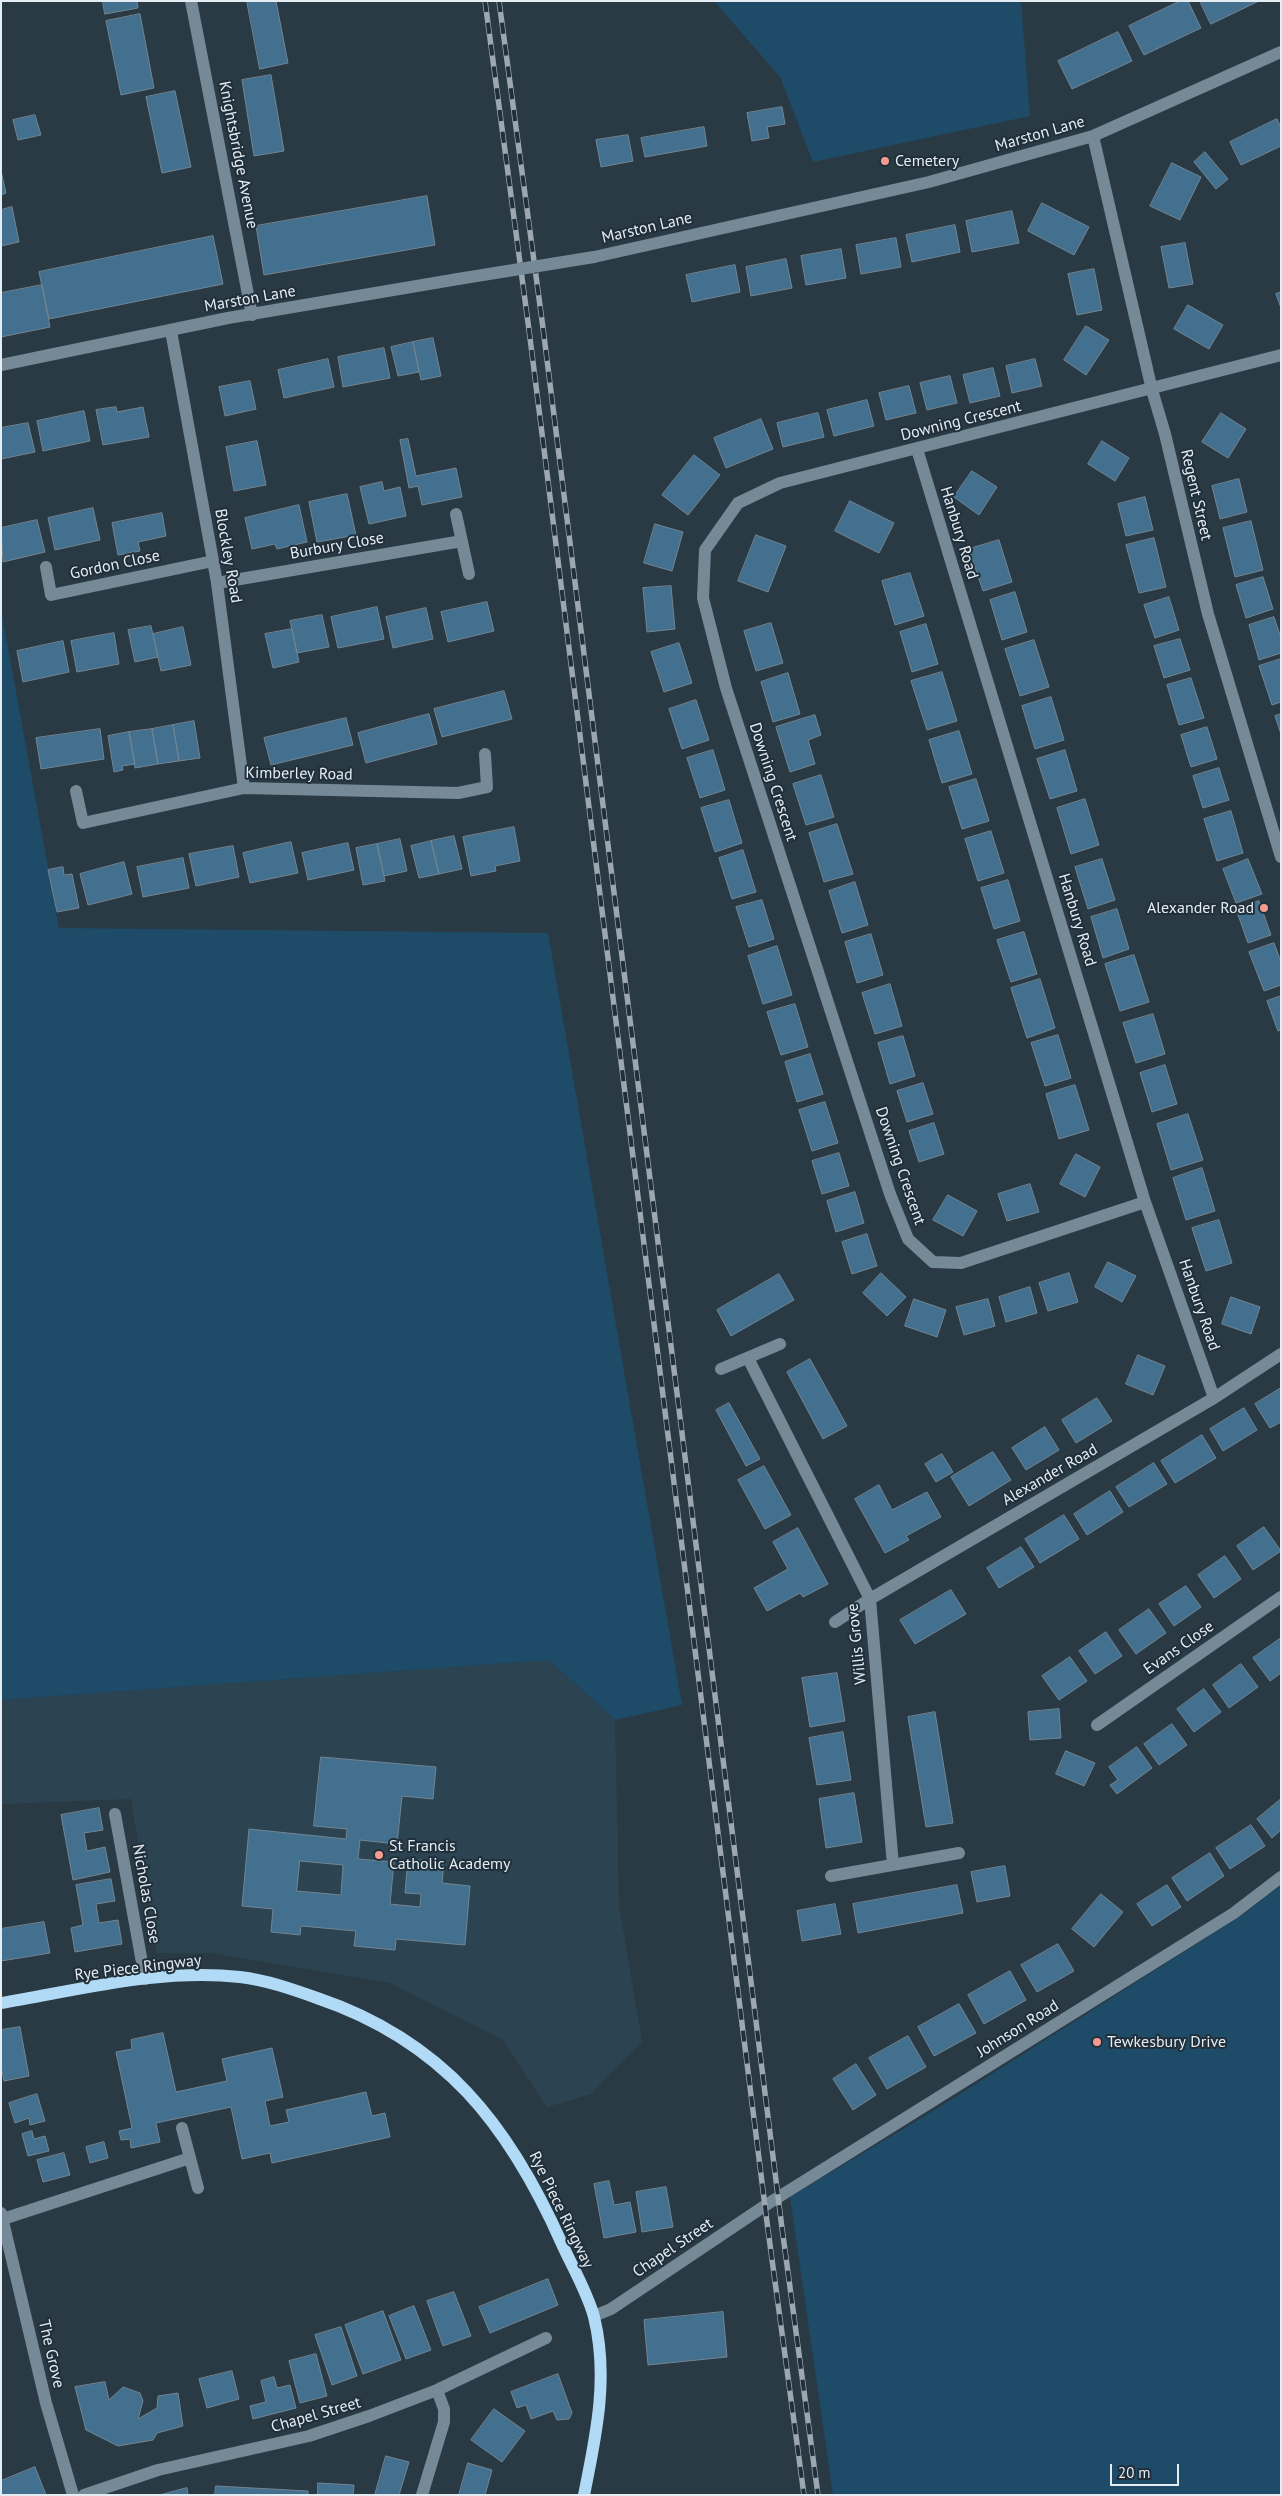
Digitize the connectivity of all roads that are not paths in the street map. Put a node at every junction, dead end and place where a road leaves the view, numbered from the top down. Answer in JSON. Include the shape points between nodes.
{"nodes":[{"id":1,"x":191,"y":1,"type":"edge"},
{"id":2,"x":1281,"y":52,"type":"edge"},
{"id":3,"x":1093,"y":136,"type":"junction"},
{"id":4,"x":252,"y":315,"type":"junction"},
{"id":5,"x":171,"y":331,"type":"junction"},
{"id":6,"x":1281,"y":356,"type":"edge"},
{"id":7,"x":1,"y":365,"type":"edge"},
{"id":8,"x":1152,"y":390,"type":"junction"},
{"id":9,"x":917,"y":449,"type":"junction"},
{"id":10,"x":456,"y":514,"type":"dead end"},
{"id":11,"x":462,"y":541,"type":"junction"},
{"id":12,"x":213,"y":562,"type":"junction"},
{"id":13,"x":46,"y":567,"type":"dead end"},
{"id":14,"x":469,"y":574,"type":"dead end"},
{"id":15,"x":217,"y":583,"type":"junction"},
{"id":16,"x":485,"y":754,"type":"dead end"},
{"id":17,"x":244,"y":788,"type":"junction"},
{"id":18,"x":76,"y":791,"type":"dead end"},
{"id":19,"x":1281,"y":857,"type":"edge"},
{"id":20,"x":1145,"y":1202,"type":"junction"},
{"id":21,"x":780,"y":1344,"type":"dead end"},
{"id":22,"x":1281,"y":1354,"type":"edge"},
{"id":23,"x":748,"y":1358,"type":"junction"},
{"id":24,"x":721,"y":1369,"type":"dead end"},
{"id":25,"x":1214,"y":1398,"type":"junction"},
{"id":26,"x":1281,"y":1597,"type":"edge"},
{"id":27,"x":870,"y":1599,"type":"junction"},
{"id":28,"x":835,"y":1622,"type":"dead end"},
{"id":29,"x":1097,"y":1725,"type":"dead end"},
{"id":30,"x":115,"y":1814,"type":"dead end"},
{"id":31,"x":958,"y":1853,"type":"dead end"},
{"id":32,"x":893,"y":1865,"type":"junction"},
{"id":33,"x":831,"y":1876,"type":"dead end"},
{"id":34,"x":1281,"y":1877,"type":"edge"},
{"id":35,"x":145,"y":1980,"type":"junction"},
{"id":36,"x":1,"y":2003,"type":"edge"},
{"id":37,"x":182,"y":2128,"type":"dead end"},
{"id":38,"x":190,"y":2158,"type":"junction"},
{"id":39,"x":198,"y":2188,"type":"dead end"},
{"id":40,"x":769,"y":2203,"type":"joint"},
{"id":41,"x":2,"y":2216,"type":"edge"},
{"id":42,"x":594,"y":2316,"type":"junction"},
{"id":43,"x":546,"y":2338,"type":"dead end"},
{"id":44,"x":437,"y":2390,"type":"junction"},
{"id":45,"x":73,"y":2495,"type":"edge"},
{"id":46,"x":84,"y":2495,"type":"edge"},
{"id":47,"x":422,"y":2495,"type":"edge"},
{"id":48,"x":584,"y":2495,"type":"edge"}],
"edges":[{"from":1,"to":4,"type":"street","name":"Knightsbridge Avenue"},
{"from":2,"to":3,"type":"street","name":"Marston Lane"},
{"from":3,"to":4,"type":"street","name":"Marston Lane","bridge":true,"via":[[929,182],[594,257]]},
{"from":3,"to":8,"type":"street","name":"Regent Street"},
{"from":4,"to":5,"type":"street","name":"Marston Lane"},
{"from":5,"to":7,"type":"street","name":"Marston Lane"},
{"from":5,"to":12,"type":"street","name":"Blockley Road"},
{"from":6,"to":8,"type":"street","name":"Downing Crescent"},
{"from":8,"to":9,"type":"street","name":"Downing Crescent"},
{"from":8,"to":19,"type":"street","name":"Regent Street","via":[[1208,614]]},
{"from":9,"to":20,"type":"street","name":"Hanbury Road"},
{"from":9,"to":20,"type":"street","name":"Downing Crescent","via":[[780,482],[738,503],[705,550],[703,598],[726,688],[890,1194],[908,1239],[933,1262],[961,1263]]},
{"from":10,"to":11,"type":"street"},
{"from":11,"to":14,"type":"street"},
{"from":11,"to":15,"type":"street","name":"Burbury Close"},
{"from":12,"to":13,"type":"street","name":"Gordon Close","via":[[51,595]]},
{"from":12,"to":15,"type":"street","name":"Blockley Road"},
{"from":15,"to":17,"type":"street","name":"Blockley Road"},
{"from":16,"to":17,"type":"street","name":"Kimberley Road","via":[[487,787],[458,793]]},
{"from":17,"to":18,"type":"street","name":"Kimberley Road","via":[[83,823]]},
{"from":20,"to":25,"type":"street","name":"Hanbury Road"},
{"from":21,"to":23,"type":"street"},
{"from":22,"to":25,"type":"street","name":"Alexander Road"},
{"from":23,"to":24,"type":"street"},
{"from":23,"to":27,"type":"street","name":"Willis Grove"},
{"from":25,"to":27,"type":"street","name":"Alexander Road"},
{"from":26,"to":29,"type":"street","name":"Evans Close"},
{"from":27,"to":28,"type":"street","name":"Alexander Road"},
{"from":27,"to":32,"type":"street","name":"Willis Grove"},
{"from":30,"to":35,"type":"street","name":"Nicholas Close"},
{"from":31,"to":32,"type":"street"},
{"from":32,"to":33,"type":"street"},
{"from":34,"to":40,"type":"street","name":"Johnson Road","via":[[1234,1913]]},
{"from":35,"to":36,"type":"main road","name":"Rye Piece Ringway"},
{"from":35,"to":42,"type":"main road","name":"Rye Piece Ringway","via":[[208,1975],[242,1977],[286,1987],[364,2015],[423,2053],[479,2104],[504,2137],[534,2186]]},
{"from":37,"to":38,"type":"street"},
{"from":38,"to":39,"type":"street"},
{"from":38,"to":41,"type":"street","name":"The Grove"},
{"from":40,"to":42,"type":"street","name":"Chapel Street","via":[[612,2309]]},
{"from":41,"to":45,"type":"street","name":"The Grove","via":[[46,2403]]},
{"from":42,"to":48,"type":"main road","name":"Rye Piece Ringway","via":[[600,2362],[600,2409]]},
{"from":43,"to":44,"type":"street","name":"Chapel Street"},
{"from":44,"to":46,"type":"street","name":"Chapel Street","via":[[309,2436],[158,2470]]},
{"from":44,"to":47,"type":"street","via":[[444,2409],[444,2422]]}]}
